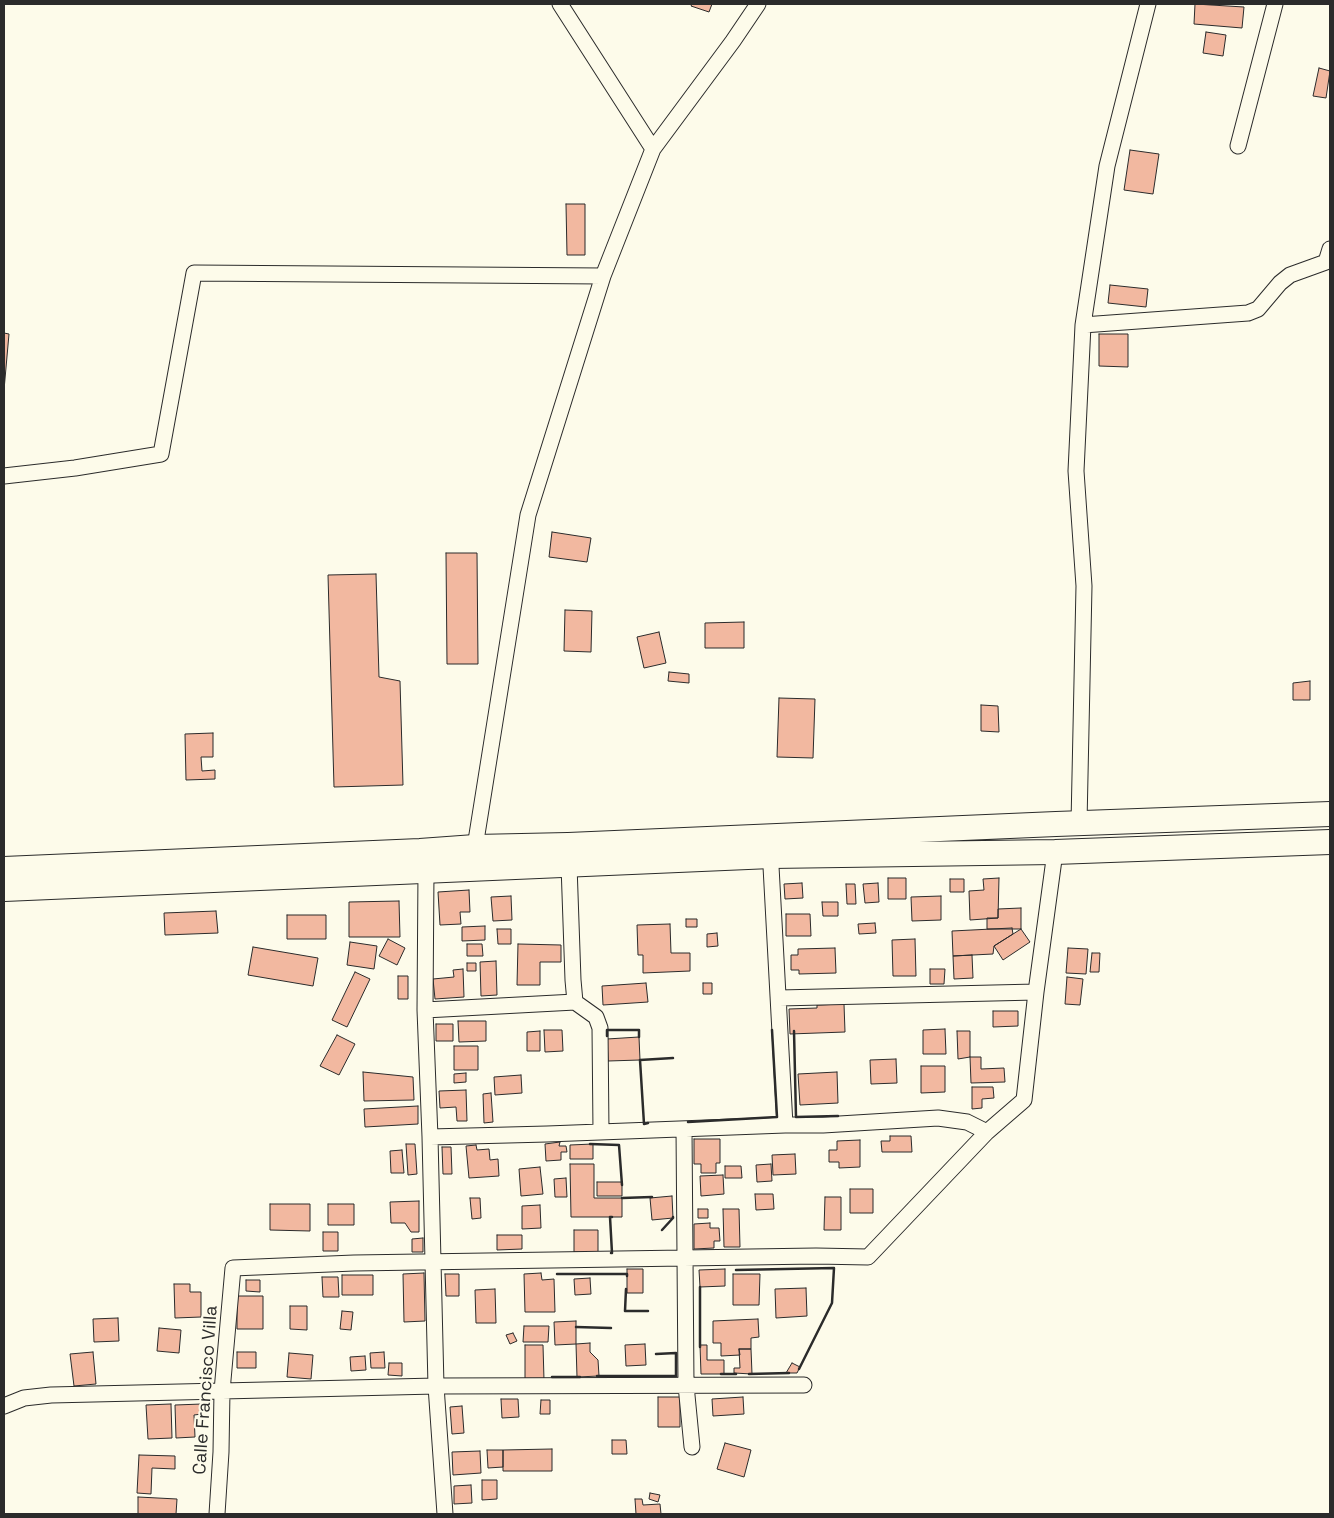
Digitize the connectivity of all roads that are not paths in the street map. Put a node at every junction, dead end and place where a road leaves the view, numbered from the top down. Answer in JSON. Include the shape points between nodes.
{"nodes":[{"id":1,"x":560,"y":4,"type":"edge"},
{"id":2,"x":758,"y":4,"type":"edge"},
{"id":3,"x":1148,"y":4,"type":"edge"},
{"id":4,"x":1275,"y":4,"type":"edge"},
{"id":5,"x":1238,"y":146,"type":"dead end"},
{"id":6,"x":653,"y":148,"type":"junction"},
{"id":7,"x":1329,"y":259,"type":"edge"},
{"id":8,"x":603,"y":276,"type":"junction"},
{"id":9,"x":1083,"y":325,"type":"junction"},
{"id":10,"x":4,"y":476,"type":"edge"},
{"id":11,"x":1329,"y":814,"type":"edge"},
{"id":12,"x":1226,"y":818,"type":"junction"},
{"id":13,"x":1078,"y":823,"type":"junction"},
{"id":14,"x":1329,"y":842,"type":"edge"},
{"id":15,"x":770,"y":846,"type":"junction"},
{"id":16,"x":1226,"y":846,"type":"junction"},
{"id":17,"x":475,"y":847,"type":"junction"},
{"id":18,"x":1055,"y":852,"type":"junction"},
{"id":19,"x":429,"y":861,"type":"junction"},
{"id":20,"x":569,"y":865,"type":"junction"},
{"id":21,"x":4,"y":869,"type":"edge"},
{"id":22,"x":4,"y":889,"type":"edge"},
{"id":23,"x":1036,"y":992,"type":"junction"},
{"id":24,"x":779,"y":998,"type":"junction"},
{"id":25,"x":575,"y":1002,"type":"junction"},
{"id":26,"x":425,"y":1010,"type":"junction"},
{"id":27,"x":785,"y":1125,"type":"junction"},
{"id":28,"x":684,"y":1129,"type":"junction"},
{"id":29,"x":601,"y":1132,"type":"junction"},
{"id":30,"x":987,"y":1132,"type":"junction"},
{"id":31,"x":430,"y":1137,"type":"junction"},
{"id":32,"x":684,"y":1258,"type":"junction"},
{"id":33,"x":432,"y":1263,"type":"junction"},
{"id":34,"x":686,"y":1385,"type":"junction"},
{"id":35,"x":804,"y":1385,"type":"dead end"},
{"id":36,"x":436,"y":1386,"type":"junction"},
{"id":37,"x":222,"y":1390,"type":"junction"},
{"id":38,"x":4,"y":1406,"type":"edge"},
{"id":39,"x":692,"y":1446,"type":"dead end"},
{"id":40,"x":217,"y":1514,"type":"edge"},
{"id":41,"x":445,"y":1514,"type":"edge"}],
"edges":[{"from":1,"to":6,"type":"street"},
{"from":2,"to":6,"type":"street"},
{"from":3,"to":9,"type":"street","via":[[1107,166]]},
{"from":4,"to":5,"type":"street"},
{"from":6,"to":8,"type":"street"},
{"from":7,"to":9,"type":"street","via":[[1290,275],[1258,309],[1248,313]]},
{"from":8,"to":10,"type":"street","via":[[194,273],[160,454]]},
{"from":8,"to":17,"type":"street","via":[[528,515]]},
{"from":9,"to":13,"type":"street","via":[[1076,472],[1084,586]]},
{"from":11,"to":12,"type":"main road"},
{"from":11,"to":14,"type":"main road"},
{"from":12,"to":13,"type":"main road"},
{"from":12,"to":16,"type":"main road"},
{"from":13,"to":15,"type":"main road"},
{"from":14,"to":16,"type":"main road"},
{"from":15,"to":17,"type":"main road"},
{"from":15,"to":18,"type":"main road"},
{"from":15,"to":20,"type":"main road"},
{"from":15,"to":24,"type":"street"},
{"from":16,"to":18,"type":"main road"},
{"from":17,"to":19,"type":"main road"},
{"from":18,"to":23,"type":"street"},
{"from":19,"to":20,"type":"main road"},
{"from":19,"to":21,"type":"main road"},
{"from":19,"to":22,"type":"main road"},
{"from":19,"to":26,"type":"street"},
{"from":20,"to":25,"type":"street"},
{"from":23,"to":24,"type":"street"},
{"from":23,"to":30,"type":"street","via":[[1024,1100]]},
{"from":24,"to":27,"type":"street"},
{"from":25,"to":26,"type":"street"},
{"from":25,"to":29,"type":"street","via":[[596,1017],[600,1028]]},
{"from":26,"to":31,"type":"street"},
{"from":27,"to":28,"type":"street"},
{"from":27,"to":30,"type":"street","via":[[938,1118],[966,1122]]},
{"from":28,"to":29,"type":"street"},
{"from":28,"to":32,"type":"street"},
{"from":29,"to":31,"type":"street"},
{"from":30,"to":32,"type":"street","via":[[868,1257]]},
{"from":31,"to":33,"type":"street"},
{"from":32,"to":33,"type":"street"},
{"from":32,"to":34,"type":"street"},
{"from":33,"to":36,"type":"street"},
{"from":33,"to":37,"type":"street","name":"Calle Francisco Villa","via":[[233,1268]]},
{"from":34,"to":35,"type":"street"},
{"from":34,"to":36,"type":"street"},
{"from":34,"to":39,"type":"street"},
{"from":36,"to":37,"type":"street"},
{"from":36,"to":41,"type":"street"},
{"from":37,"to":38,"type":"street","via":[[51,1395],[24,1398]]},
{"from":37,"to":40,"type":"street","name":"Calle Francisco Villa"}]}
